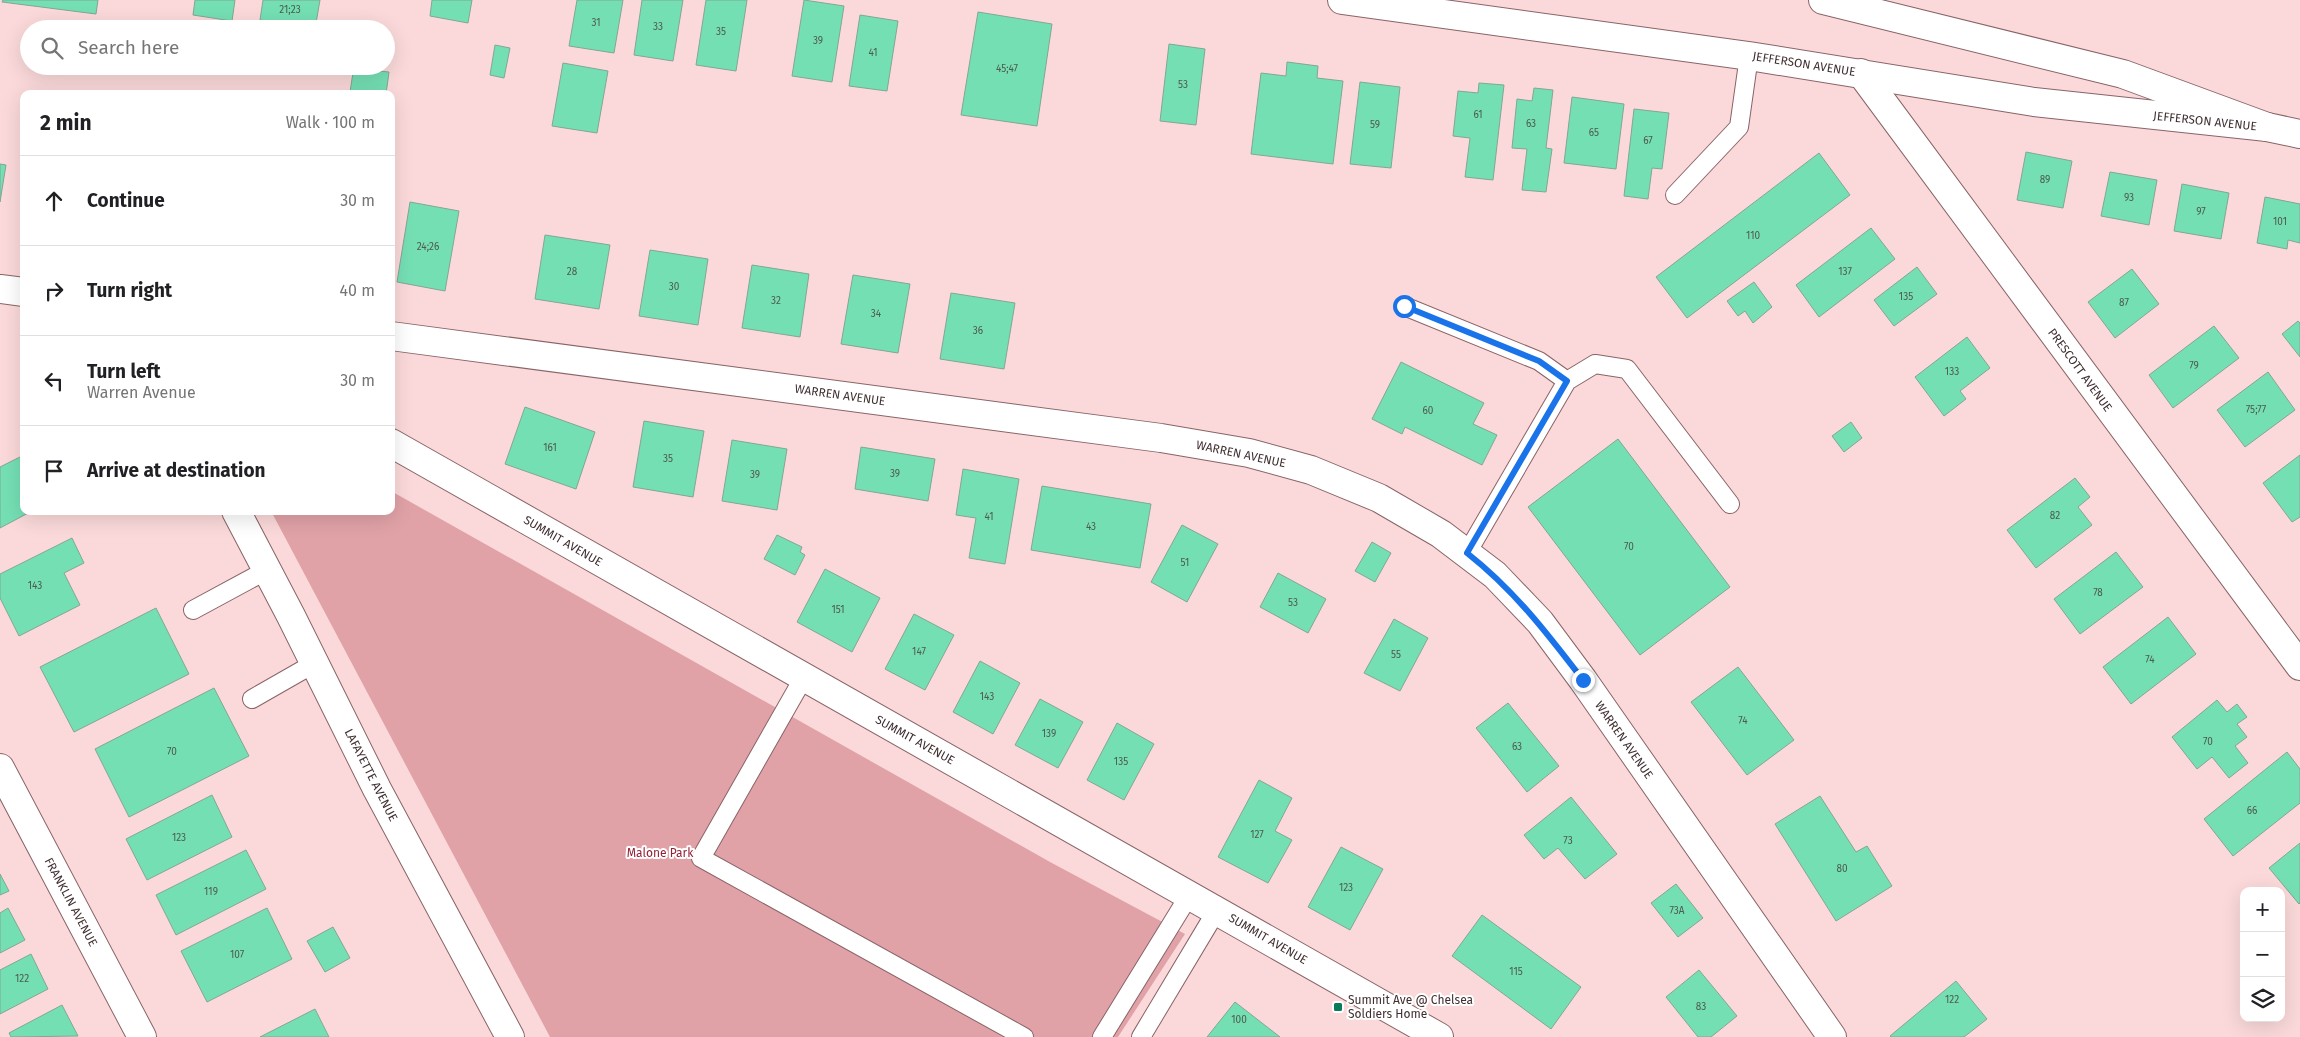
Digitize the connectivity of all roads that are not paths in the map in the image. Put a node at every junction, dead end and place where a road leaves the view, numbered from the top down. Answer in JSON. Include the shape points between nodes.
{"nodes":[{"id":1,"x":1342,"y":0,"type":"edge"},
{"id":2,"x":1823,"y":0,"type":"edge"},
{"id":3,"x":1749,"y":56,"type":"junction"},
{"id":4,"x":1861,"y":72,"type":"junction"},
{"id":5,"x":2300,"y":122,"type":"edge"},
{"id":6,"x":2267,"y":127,"type":"junction"},
{"id":7,"x":2300,"y":134,"type":"edge"},
{"id":8,"x":1675,"y":195,"type":"dead end"},
{"id":9,"x":0,"y":289,"type":"edge"},
{"id":10,"x":20,"y":292,"type":"edge"},
{"id":11,"x":1404,"y":306,"type":"dead end"},
{"id":12,"x":395,"y":337,"type":"edge"},
{"id":13,"x":1567,"y":381,"type":"junction"},
{"id":14,"x":395,"y":445,"type":"edge"},
{"id":15,"x":1730,"y":504,"type":"dead end"},
{"id":16,"x":238,"y":515,"type":"edge"},
{"id":17,"x":1467,"y":553,"type":"junction"},
{"id":18,"x":267,"y":570,"type":"junction"},
{"id":19,"x":193,"y":610,"type":"dead end"},
{"id":20,"x":315,"y":663,"type":"junction"},
{"id":21,"x":2300,"y":666,"type":"edge"},
{"id":22,"x":804,"y":677,"type":"junction"},
{"id":23,"x":252,"y":699,"type":"dead end"},
{"id":24,"x":0,"y":768,"type":"edge"},
{"id":25,"x":1190,"y":894,"type":"junction"},
{"id":26,"x":1217,"y":910,"type":"junction"},
{"id":27,"x":142,"y":1037,"type":"edge"},
{"id":28,"x":510,"y":1037,"type":"edge"},
{"id":29,"x":1024,"y":1037,"type":"edge"},
{"id":30,"x":1102,"y":1037,"type":"edge"},
{"id":31,"x":1141,"y":1037,"type":"edge"},
{"id":32,"x":1439,"y":1037,"type":"edge"},
{"id":33,"x":1832,"y":1037,"type":"edge"}],
"edges":[{"from":1,"to":3,"type":"main road","name":"JEFFERSON AVENUE"},
{"from":2,"to":6,"type":"main road","via":[[2123,74]]},
{"from":3,"to":4,"type":"main road","name":"JEFFERSON AVENUE"},
{"from":3,"to":8,"type":"lane","via":[[1739,126]]},
{"from":4,"to":6,"type":"main road","name":"JEFFERSON AVENUE","via":[[2034,102]]},
{"from":4,"to":21,"type":"main road","name":"PRESCOTT AVENUE"},
{"from":5,"to":6,"type":"main road","name":"JEFFERSON AVENUE"},
{"from":6,"to":7,"type":"main road","name":"JEFFERSON AVENUE"},
{"from":9,"to":10,"type":"main road"},
{"from":11,"to":13,"type":"lane","via":[[1539,361]]},
{"from":12,"to":17,"type":"main road","name":"WARREN AVENUE","via":[[1152,436],[1249,453],[1311,470],[1379,498]]},
{"from":13,"to":15,"type":"lane","via":[[1595,364],[1627,369]]},
{"from":13,"to":17,"type":"lane"},
{"from":14,"to":22,"type":"main road","name":"SUMMIT AVENUE"},
{"from":16,"to":18,"type":"main road","name":"LAFAYETTE AVENUE"},
{"from":17,"to":33,"type":"main road","name":"WARREN AVENUE","via":[[1495,575],[1545,630]]},
{"from":18,"to":19,"type":"lane"},
{"from":18,"to":20,"type":"main road","name":"LAFAYETTE AVENUE"},
{"from":20,"to":23,"type":"lane"},
{"from":20,"to":28,"type":"main road","name":"LAFAYETTE AVENUE","via":[[377,789]]},
{"from":22,"to":25,"type":"main road","name":"SUMMIT AVENUE"},
{"from":22,"to":29,"type":"lane","via":[[701,858]]},
{"from":24,"to":27,"type":"main road","name":"FRANKLIN AVENUE"},
{"from":25,"to":26,"type":"main road","name":"SUMMIT AVENUE"},
{"from":25,"to":30,"type":"lane"},
{"from":26,"to":31,"type":"lane"},
{"from":26,"to":32,"type":"main road","name":"SUMMIT AVENUE"}]}
